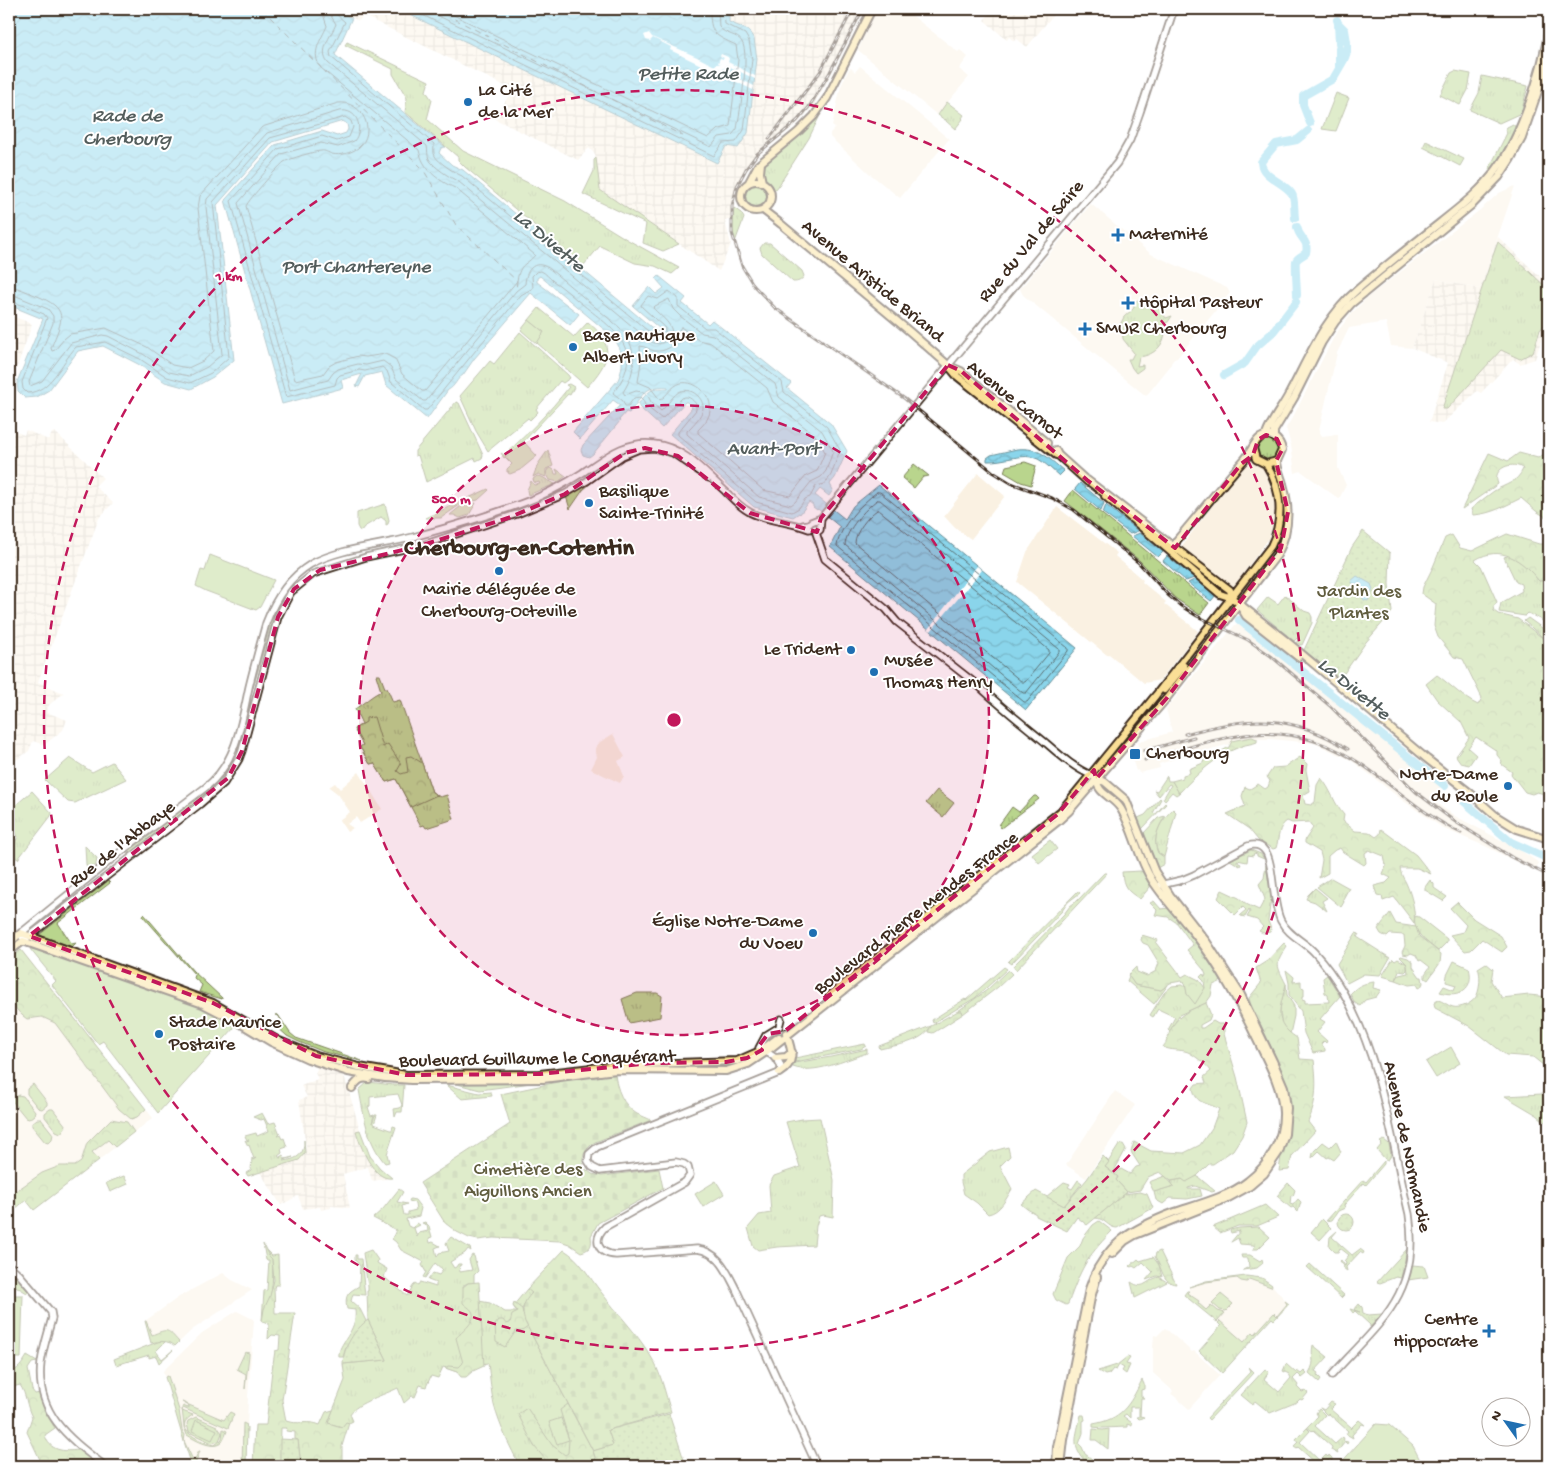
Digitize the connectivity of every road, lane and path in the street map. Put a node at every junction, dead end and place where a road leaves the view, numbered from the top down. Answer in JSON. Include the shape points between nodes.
{"nodes":[{"id":1,"x":872,"y":9,"type":"edge"},
{"id":2,"x":1174,"y":9,"type":"edge"},
{"id":3,"x":1549,"y":29,"type":"edge"},
{"id":4,"x":1549,"y":59,"type":"edge"},
{"id":5,"x":762,"y":162,"type":"junction"},
{"id":6,"x":749,"y":182,"type":"junction"},
{"id":7,"x":762,"y":182,"type":"junction"},
{"id":8,"x":769,"y":205,"type":"junction"},
{"id":9,"x":762,"y":210,"type":"junction"},
{"id":10,"x":778,"y":221,"type":"junction"},
{"id":11,"x":948,"y":365,"type":"junction"},
{"id":12,"x":1266,"y":436,"type":"junction"},
{"id":13,"x":1274,"y":437,"type":"junction"},
{"id":14,"x":1253,"y":448,"type":"junction"},
{"id":15,"x":1255,"y":456,"type":"junction"},
{"id":16,"x":1245,"y":459,"type":"junction"},
{"id":17,"x":1277,"y":461,"type":"junction"},
{"id":18,"x":1266,"y":464,"type":"junction"},
{"id":19,"x":709,"y":478,"type":"junction"},
{"id":20,"x":1279,"y":493,"type":"junction"},
{"id":21,"x":820,"y":519,"type":"junction"},
{"id":22,"x":1287,"y":519,"type":"junction"},
{"id":23,"x":809,"y":527,"type":"junction"},
{"id":24,"x":816,"y":533,"type":"junction"},
{"id":25,"x":1173,"y":548,"type":"junction"},
{"id":26,"x":1236,"y":604,"type":"junction"},
{"id":27,"x":1211,"y":642,"type":"junction"},
{"id":28,"x":1156,"y":695,"type":"junction"},
{"id":29,"x":1140,"y":727,"type":"junction"},
{"id":30,"x":1104,"y":770,"type":"junction"},
{"id":31,"x":1093,"y":777,"type":"junction"},
{"id":32,"x":1106,"y":782,"type":"junction"},
{"id":33,"x":1549,"y":841,"type":"edge"},
{"id":34,"x":1159,"y":885,"type":"junction"},
{"id":35,"x":21,"y":933,"type":"junction"},
{"id":36,"x":26,"y":939,"type":"junction"},
{"id":37,"x":9,"y":943,"type":"edge"},
{"id":38,"x":36,"y":943,"type":"dead end"},
{"id":39,"x":9,"y":952,"type":"edge"},
{"id":40,"x":146,"y":978,"type":"junction"},
{"id":41,"x":781,"y":1019,"type":"dead end"},
{"id":42,"x":775,"y":1030,"type":"junction"},
{"id":43,"x":786,"y":1033,"type":"junction"},
{"id":44,"x":764,"y":1051,"type":"junction"},
{"id":45,"x":792,"y":1052,"type":"junction"},
{"id":46,"x":776,"y":1058,"type":"junction"},
{"id":47,"x":748,"y":1064,"type":"joint"},
{"id":48,"x":348,"y":1072,"type":"junction"},
{"id":49,"x":779,"y":1073,"type":"junction"},
{"id":50,"x":410,"y":1076,"type":"junction"},
{"id":51,"x":481,"y":1077,"type":"junction"},
{"id":52,"x":9,"y":1265,"type":"edge"},
{"id":53,"x":1332,"y":1375,"type":"dead end"},
{"id":54,"x":105,"y":1466,"type":"edge"},
{"id":55,"x":817,"y":1466,"type":"edge"},
{"id":56,"x":1056,"y":1466,"type":"edge"},
{"id":57,"x":1061,"y":1466,"type":"edge"}],
"edges":[{"from":1,"to":5,"type":"main road","via":[[827,98],[798,132]]},
{"from":2,"to":11,"type":"main road","name":"Rue du Val de Saire","via":[[1130,140],[1120,158]]},
{"from":3,"to":12,"type":"main road","via":[[1516,136],[1490,178],[1469,200],[1357,289],[1336,311],[1318,336]]},
{"from":4,"to":13,"type":"main road","via":[[1522,138],[1499,177],[1473,204],[1344,312],[1322,342],[1274,431]]},
{"from":5,"to":6,"type":"main road"},
{"from":5,"to":7,"type":"main road"},
{"from":6,"to":7,"type":"main road"},
{"from":6,"to":9,"type":"main road","via":[[742,191],[742,202],[751,211]]},
{"from":7,"to":8,"type":"main road","via":[[770,191]]},
{"from":8,"to":9,"type":"main road"},
{"from":8,"to":10,"type":"main road","name":"Avenue Aristide Briand"},
{"from":9,"to":10,"type":"main road","name":"Avenue Aristide Briand"},
{"from":10,"to":11,"type":"main road","name":"Avenue Aristide Briand"},
{"from":11,"to":21,"type":"main road","name":"Rue du Val de Saire"},
{"from":11,"to":25,"type":"main road","name":"Avenue Carnot","via":[[961,371],[1087,480]]},
{"from":12,"to":13,"type":"main road"},
{"from":12,"to":14,"type":"main road"},
{"from":13,"to":17,"type":"main road","via":[[1282,450]]},
{"from":14,"to":15,"type":"main road"},
{"from":14,"to":16,"type":"main road"},
{"from":15,"to":16,"type":"main road"},
{"from":15,"to":18,"type":"main road"},
{"from":16,"to":25,"type":"main road"},
{"from":17,"to":18,"type":"main road"},
{"from":17,"to":22,"type":"main road","via":[[1287,501]]},
{"from":18,"to":20,"type":"main road"},
{"from":19,"to":23,"type":"main road","via":[[750,513]]},
{"from":19,"to":35,"type":"main road","name":"Rue de l'Abbaye","via":[[684,455],[662,445],[646,443],[622,448],[531,500],[440,530],[321,559],[305,568],[288,583],[266,623],[238,738],[227,763],[211,783]]},
{"from":19,"to":36,"type":"main road","name":"Rue de l'Abbaye","via":[[678,456],[645,448],[629,452],[558,498],[508,518],[313,574],[298,585],[284,604],[272,635],[242,750],[228,778]]},
{"from":20,"to":22,"type":"main road","via":[[1283,519],[1269,558],[1282,537]]},
{"from":20,"to":26,"type":"main road","via":[[1279,522],[1273,541]]},
{"from":21,"to":23,"type":"main road","via":[[811,522]]},
{"from":21,"to":24,"type":"main road","via":[[820,530]]},
{"from":22,"to":26,"type":"main road","via":[[1277,555]]},
{"from":23,"to":24,"type":"main road"},
{"from":24,"to":31,"type":"main road","via":[[825,559],[886,609],[897,622],[1079,770]]},
{"from":25,"to":26,"type":"main road","via":[[1220,594]]},
{"from":26,"to":27,"type":"main road"},
{"from":26,"to":27,"type":"main road","via":[[1230,618]]},
{"from":26,"to":28,"type":"main road","via":[[1221,613]]},
{"from":26,"to":33,"type":"main road","via":[[1246,616],[1469,792],[1504,825],[1515,832]]},
{"from":27,"to":29,"type":"main road"},
{"from":28,"to":29,"type":"main road","via":[[1185,667]]},
{"from":28,"to":31,"type":"main road"},
{"from":29,"to":30,"type":"main road"},
{"from":30,"to":31,"type":"main road"},
{"from":30,"to":32,"type":"main road","via":[[1102,776]]},
{"from":31,"to":32,"type":"main road"},
{"from":31,"to":34,"type":"main road","via":[[1097,786],[1120,808],[1145,869]]},
{"from":31,"to":43,"type":"main road","name":"Boulevard Pierre Mendes France","via":[[1058,814]]},
{"from":32,"to":34,"type":"main road","via":[[1126,800]]},
{"from":34,"to":53,"type":"main road","name":"Avenue de Normandie","via":[[1194,875],[1243,847],[1253,845],[1264,850],[1281,922],[1314,952],[1343,991],[1376,1068],[1409,1214],[1412,1241],[1407,1272],[1395,1304]]},
{"from":34,"to":56,"type":"main road","via":[[1203,944],[1236,998],[1269,1063],[1283,1108],[1282,1123],[1270,1158],[1247,1182],[1228,1193],[1132,1231],[1102,1260],[1089,1289]]},
{"from":34,"to":57,"type":"main road","via":[[1206,941],[1241,995],[1284,1086],[1287,1124],[1274,1160],[1250,1186],[1135,1235],[1106,1261],[1097,1277],[1092,1298]]},
{"from":35,"to":36,"type":"main road","name":"Boulevard Guillaume le Conquérant"},
{"from":35,"to":37,"type":"main road","name":"Rue de l'Abbaye"},
{"from":36,"to":39,"type":"main road","name":"Rue de l'Abbaye"},
{"from":36,"to":40,"type":"main road","name":"Boulevard Guillaume le Conquérant"},
{"from":36,"to":48,"type":"main road","name":"Boulevard Guillaume le Conquérant","via":[[218,1010],[282,1047]]},
{"from":38,"to":40,"type":"main road","name":"Boulevard Guillaume le Conquérant"},
{"from":40,"to":50,"type":"main road","name":"Boulevard Guillaume le Conquérant","via":[[213,1003],[279,1041],[316,1056]]},
{"from":41,"to":42,"type":"main road"},
{"from":42,"to":43,"type":"main road"},
{"from":42,"to":44,"type":"main road","via":[[763,1038],[759,1048]]},
{"from":43,"to":44,"type":"main road","name":"Boulevard Pierre Mendes France"},
{"from":43,"to":45,"type":"main road"},
{"from":44,"to":46,"type":"main road"},
{"from":44,"to":47,"type":"main road","name":"Boulevard Pierre Mendes France"},
{"from":44,"to":51,"type":"main road","name":"Boulevard Guillaume le Conquérant","via":[[726,1062],[618,1065]]},
{"from":45,"to":46,"type":"main road","via":[[786,1057]]},
{"from":45,"to":49,"type":"main road","via":[[787,1067]]},
{"from":46,"to":49,"type":"main road","via":[[782,1066]]},
{"from":47,"to":51,"type":"main road","name":"Boulevard Guillaume le Conquérant","via":[[718,1071],[616,1070],[542,1078]]},
{"from":48,"to":50,"type":"main road","via":[[355,1069]]},
{"from":48,"to":50,"type":"main road","via":[[352,1088],[363,1078],[388,1081]]},
{"from":49,"to":55,"type":"main road","via":[[597,1147],[589,1154],[588,1161],[593,1168],[602,1171],[676,1162],[687,1166],[690,1173],[686,1180],[609,1224],[600,1233],[599,1246],[605,1253],[613,1255],[693,1248],[705,1250],[722,1263]]},
{"from":50,"to":51,"type":"main road","name":"Boulevard Guillaume le Conquérant"},
{"from":52,"to":54,"type":"main road","via":[[51,1312],[41,1364],[41,1382],[47,1405],[65,1433]]}]}
